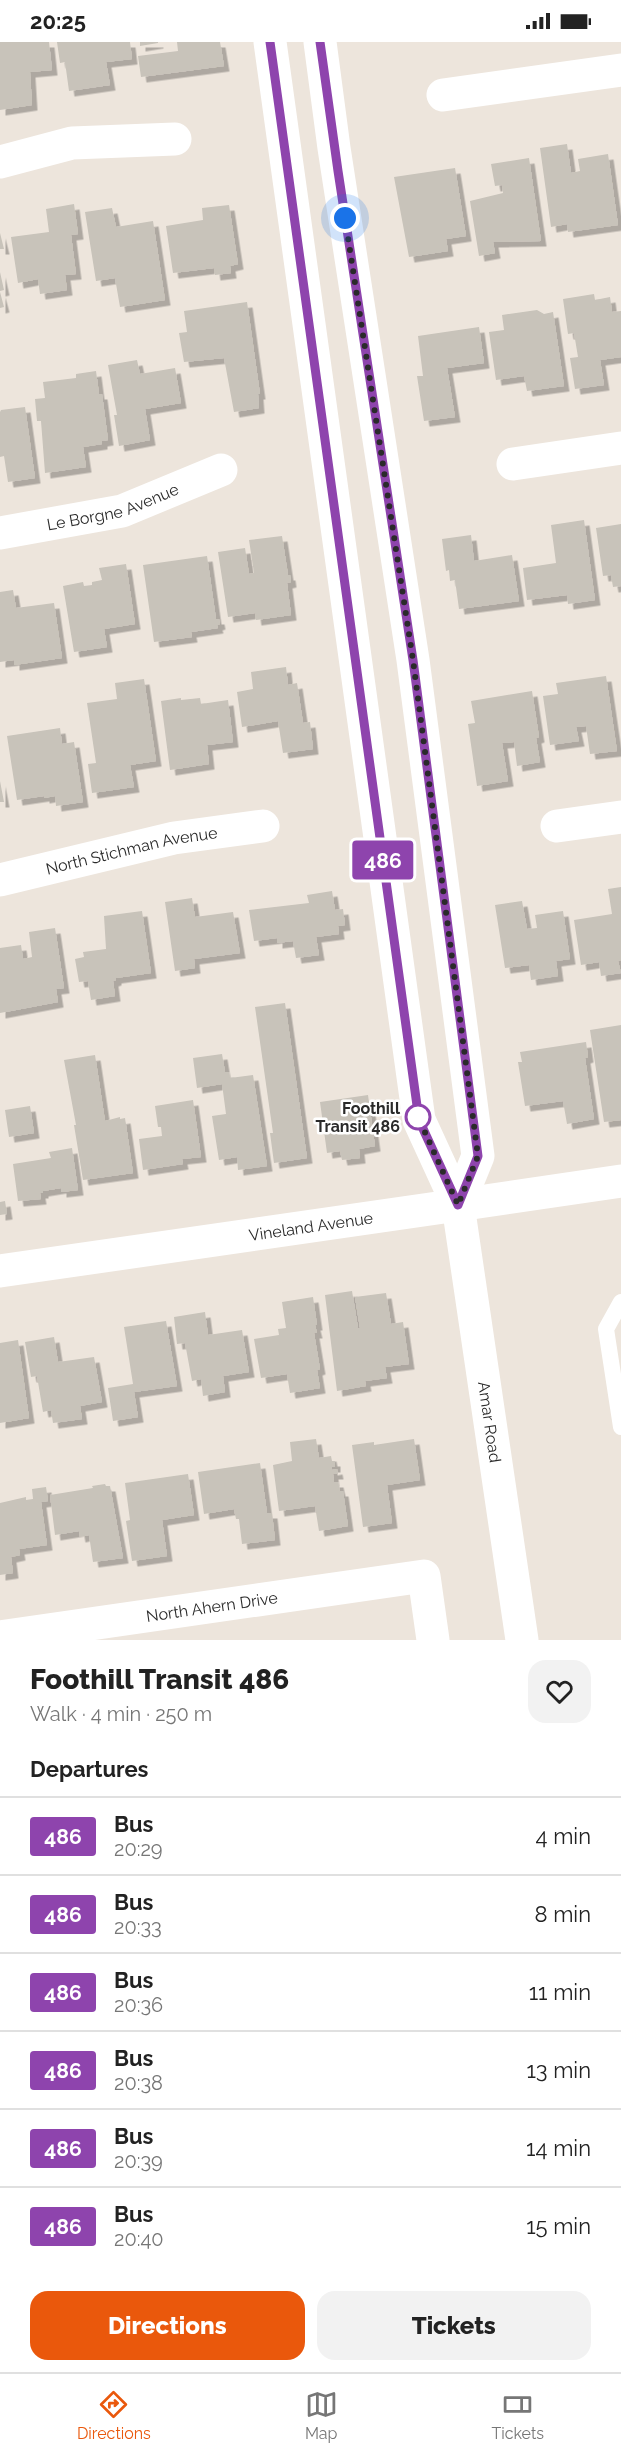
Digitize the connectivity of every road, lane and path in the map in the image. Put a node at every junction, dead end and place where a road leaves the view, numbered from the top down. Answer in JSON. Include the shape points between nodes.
{"nodes":[{"id":1,"x":270,"y":42,"type":"edge"},
{"id":2,"x":321,"y":42,"type":"edge"},
{"id":3,"x":621,"y":70,"type":"edge"},
{"id":4,"x":443,"y":95,"type":"dead end"},
{"id":5,"x":175,"y":139,"type":"dead end"},
{"id":6,"x":0,"y":162,"type":"edge"},
{"id":7,"x":621,"y":448,"type":"edge"},
{"id":8,"x":513,"y":464,"type":"dead end"},
{"id":9,"x":221,"y":471,"type":"dead end"},
{"id":10,"x":0,"y":533,"type":"edge"},
{"id":11,"x":621,"y":818,"type":"edge"},
{"id":12,"x":263,"y":826,"type":"dead end"},
{"id":13,"x":557,"y":826,"type":"dead end"},
{"id":14,"x":0,"y":880,"type":"edge"},
{"id":15,"x":621,"y":1181,"type":"edge"},
{"id":16,"x":458,"y":1205,"type":"junction"},
{"id":17,"x":0,"y":1271,"type":"edge"},
{"id":18,"x":621,"y":1302,"type":"edge"},
{"id":19,"x":621,"y":1426,"type":"edge"},
{"id":20,"x":0,"y":1637,"type":"edge"},
{"id":21,"x":432,"y":1640,"type":"edge"},
{"id":22,"x":522,"y":1640,"type":"edge"}],
"edges":[{"from":1,"to":16,"type":"main road","name":"Amar Road","via":[[419,1120]]},
{"from":2,"to":16,"type":"main road","via":[[413,660],[478,1156]]},
{"from":3,"to":4,"type":"main road"},
{"from":5,"to":6,"type":"main road","via":[[72,143]]},
{"from":7,"to":8,"type":"main road"},
{"from":9,"to":10,"type":"main road","name":"Le Borgne Avenue","via":[[122,511]]},
{"from":11,"to":13,"type":"main road"},
{"from":12,"to":14,"type":"main road","name":"North Stichman Avenue","via":[[174,838]]},
{"from":15,"to":16,"type":"main road","name":"Vineland Avenue"},
{"from":16,"to":17,"type":"main road","name":"Vineland Avenue"},
{"from":16,"to":22,"type":"main road","name":"Amar Road"},
{"from":18,"to":19,"type":"lane","via":[[606,1329]]},
{"from":20,"to":21,"type":"main road","name":"North Ahern Drive","via":[[424,1576]]}]}
